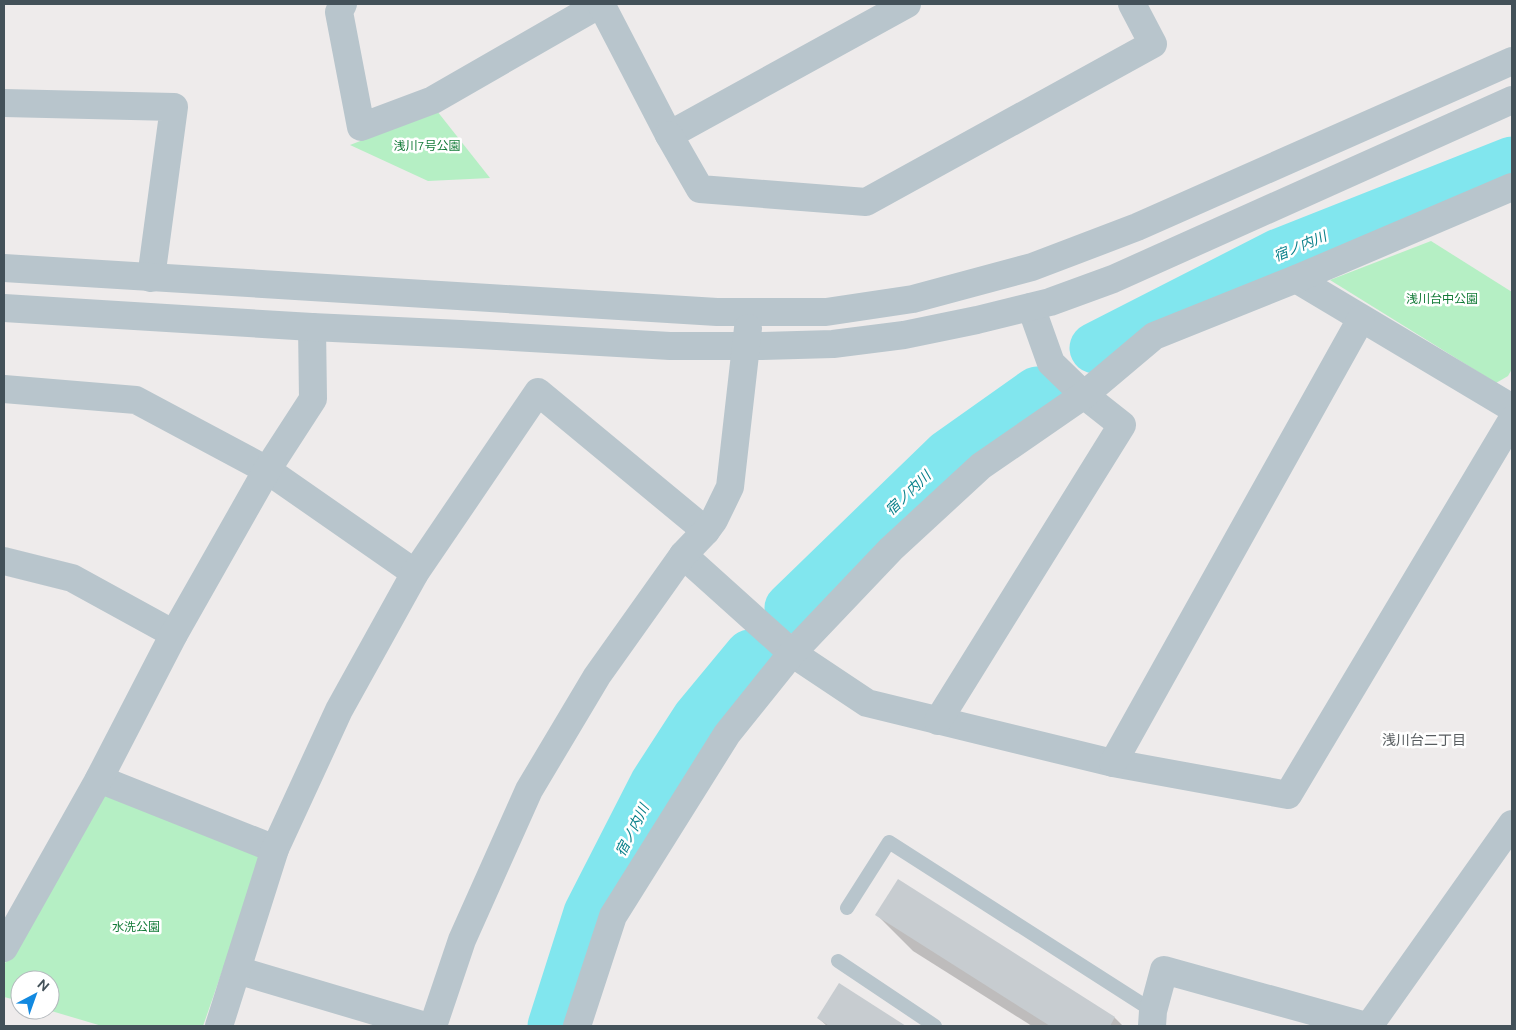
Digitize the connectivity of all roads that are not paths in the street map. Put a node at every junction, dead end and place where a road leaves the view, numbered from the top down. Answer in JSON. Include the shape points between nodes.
{"nodes":[{"id":1,"x":343,"y":4,"type":"edge"},
{"id":2,"x":601,"y":4,"type":"edge"},
{"id":3,"x":907,"y":4,"type":"edge"},
{"id":4,"x":1132,"y":4,"type":"edge"},
{"id":5,"x":1512,"y":61,"type":"edge"},
{"id":6,"x":1512,"y":100,"type":"edge"},
{"id":7,"x":4,"y":103,"type":"edge"},
{"id":8,"x":669,"y":135,"type":"junction"},
{"id":9,"x":1512,"y":187,"type":"edge"},
{"id":10,"x":4,"y":268,"type":"edge"},
{"id":11,"x":151,"y":278,"type":"junction"},
{"id":12,"x":1296,"y":279,"type":"junction"},
{"id":13,"x":1030,"y":307,"type":"junction"},
{"id":14,"x":4,"y":308,"type":"edge"},
{"id":15,"x":749,"y":312,"type":"junction"},
{"id":16,"x":1361,"y":319,"type":"junction"},
{"id":17,"x":312,"y":327,"type":"junction"},
{"id":18,"x":746,"y":346,"type":"junction"},
{"id":19,"x":4,"y":388,"type":"edge"},
{"id":20,"x":1084,"y":396,"type":"junction"},
{"id":21,"x":1512,"y":408,"type":"edge"},
{"id":22,"x":1512,"y":420,"type":"edge"},
{"id":23,"x":267,"y":470,"type":"junction"},
{"id":24,"x":706,"y":531,"type":"junction"},
{"id":25,"x":683,"y":555,"type":"junction"},
{"id":26,"x":4,"y":561,"type":"edge"},
{"id":27,"x":415,"y":573,"type":"junction"},
{"id":28,"x":174,"y":634,"type":"junction"},
{"id":29,"x":792,"y":653,"type":"junction"},
{"id":30,"x":938,"y":722,"type":"junction"},
{"id":31,"x":1113,"y":762,"type":"junction"},
{"id":32,"x":99,"y":779,"type":"junction"},
{"id":33,"x":1512,"y":824,"type":"edge"},
{"id":34,"x":276,"y":849,"type":"junction"},
{"id":35,"x":847,"y":908,"type":"dead end"},
{"id":36,"x":4,"y":948,"type":"edge"},
{"id":37,"x":838,"y":961,"type":"dead end"},
{"id":38,"x":237,"y":970,"type":"junction"},
{"id":39,"x":1152,"y":1018,"type":"edge"},
{"id":40,"x":219,"y":1026,"type":"edge"},
{"id":41,"x":425,"y":1026,"type":"edge"},
{"id":42,"x":432,"y":1026,"type":"edge"},
{"id":43,"x":577,"y":1026,"type":"edge"},
{"id":44,"x":935,"y":1026,"type":"edge"},
{"id":45,"x":1367,"y":1026,"type":"edge"}],
"edges":[{"from":1,"to":2,"type":"street","via":[[339,12],[361,127],[434,100]]},
{"from":2,"to":8,"type":"street"},
{"from":3,"to":8,"type":"street"},
{"from":4,"to":8,"type":"street","via":[[1152,44],[866,202],[700,189]]},
{"from":5,"to":15,"type":"street","via":[[1137,227],[1032,267],[913,299],[826,312]]},
{"from":6,"to":13,"type":"street","via":[[1113,279]]},
{"from":7,"to":11,"type":"street","via":[[174,107]]},
{"from":9,"to":12,"type":"street"},
{"from":10,"to":11,"type":"street"},
{"from":11,"to":15,"type":"street"},
{"from":12,"to":16,"type":"street"},
{"from":12,"to":20,"type":"street","via":[[1154,336]]},
{"from":13,"to":18,"type":"street","via":[[895,336],[833,344]]},
{"from":13,"to":20,"type":"street","via":[[1051,363]]},
{"from":14,"to":17,"type":"street"},
{"from":15,"to":18,"type":"street"},
{"from":16,"to":21,"type":"street"},
{"from":16,"to":31,"type":"street"},
{"from":17,"to":18,"type":"street","via":[[670,346]]},
{"from":17,"to":23,"type":"street","via":[[312,399]]},
{"from":18,"to":24,"type":"street","via":[[730,487]]},
{"from":19,"to":23,"type":"street","via":[[136,400]]},
{"from":20,"to":29,"type":"street","via":[[981,466],[891,549]]},
{"from":20,"to":30,"type":"street","via":[[1122,425]]},
{"from":22,"to":31,"type":"street","via":[[1288,795]]},
{"from":23,"to":27,"type":"street"},
{"from":23,"to":28,"type":"street"},
{"from":24,"to":25,"type":"street"},
{"from":24,"to":27,"type":"street","via":[[538,392]]},
{"from":25,"to":29,"type":"street"},
{"from":25,"to":42,"type":"street","via":[[597,676],[529,790],[462,940]]},
{"from":26,"to":28,"type":"street","via":[[72,578]]},
{"from":27,"to":34,"type":"street","via":[[339,710]]},
{"from":28,"to":32,"type":"street"},
{"from":29,"to":30,"type":"street","via":[[867,703]]},
{"from":29,"to":43,"type":"street","via":[[727,734],[613,916]]},
{"from":30,"to":31,"type":"street"},
{"from":32,"to":34,"type":"street"},
{"from":32,"to":36,"type":"street"},
{"from":33,"to":45,"type":"street"},
{"from":34,"to":38,"type":"street"},
{"from":35,"to":39,"type":"lane","via":[[889,842]]},
{"from":37,"to":44,"type":"lane"},
{"from":38,"to":40,"type":"street"},
{"from":38,"to":41,"type":"street"},
{"from":39,"to":45,"type":"street","via":[[1164,970]]}]}
